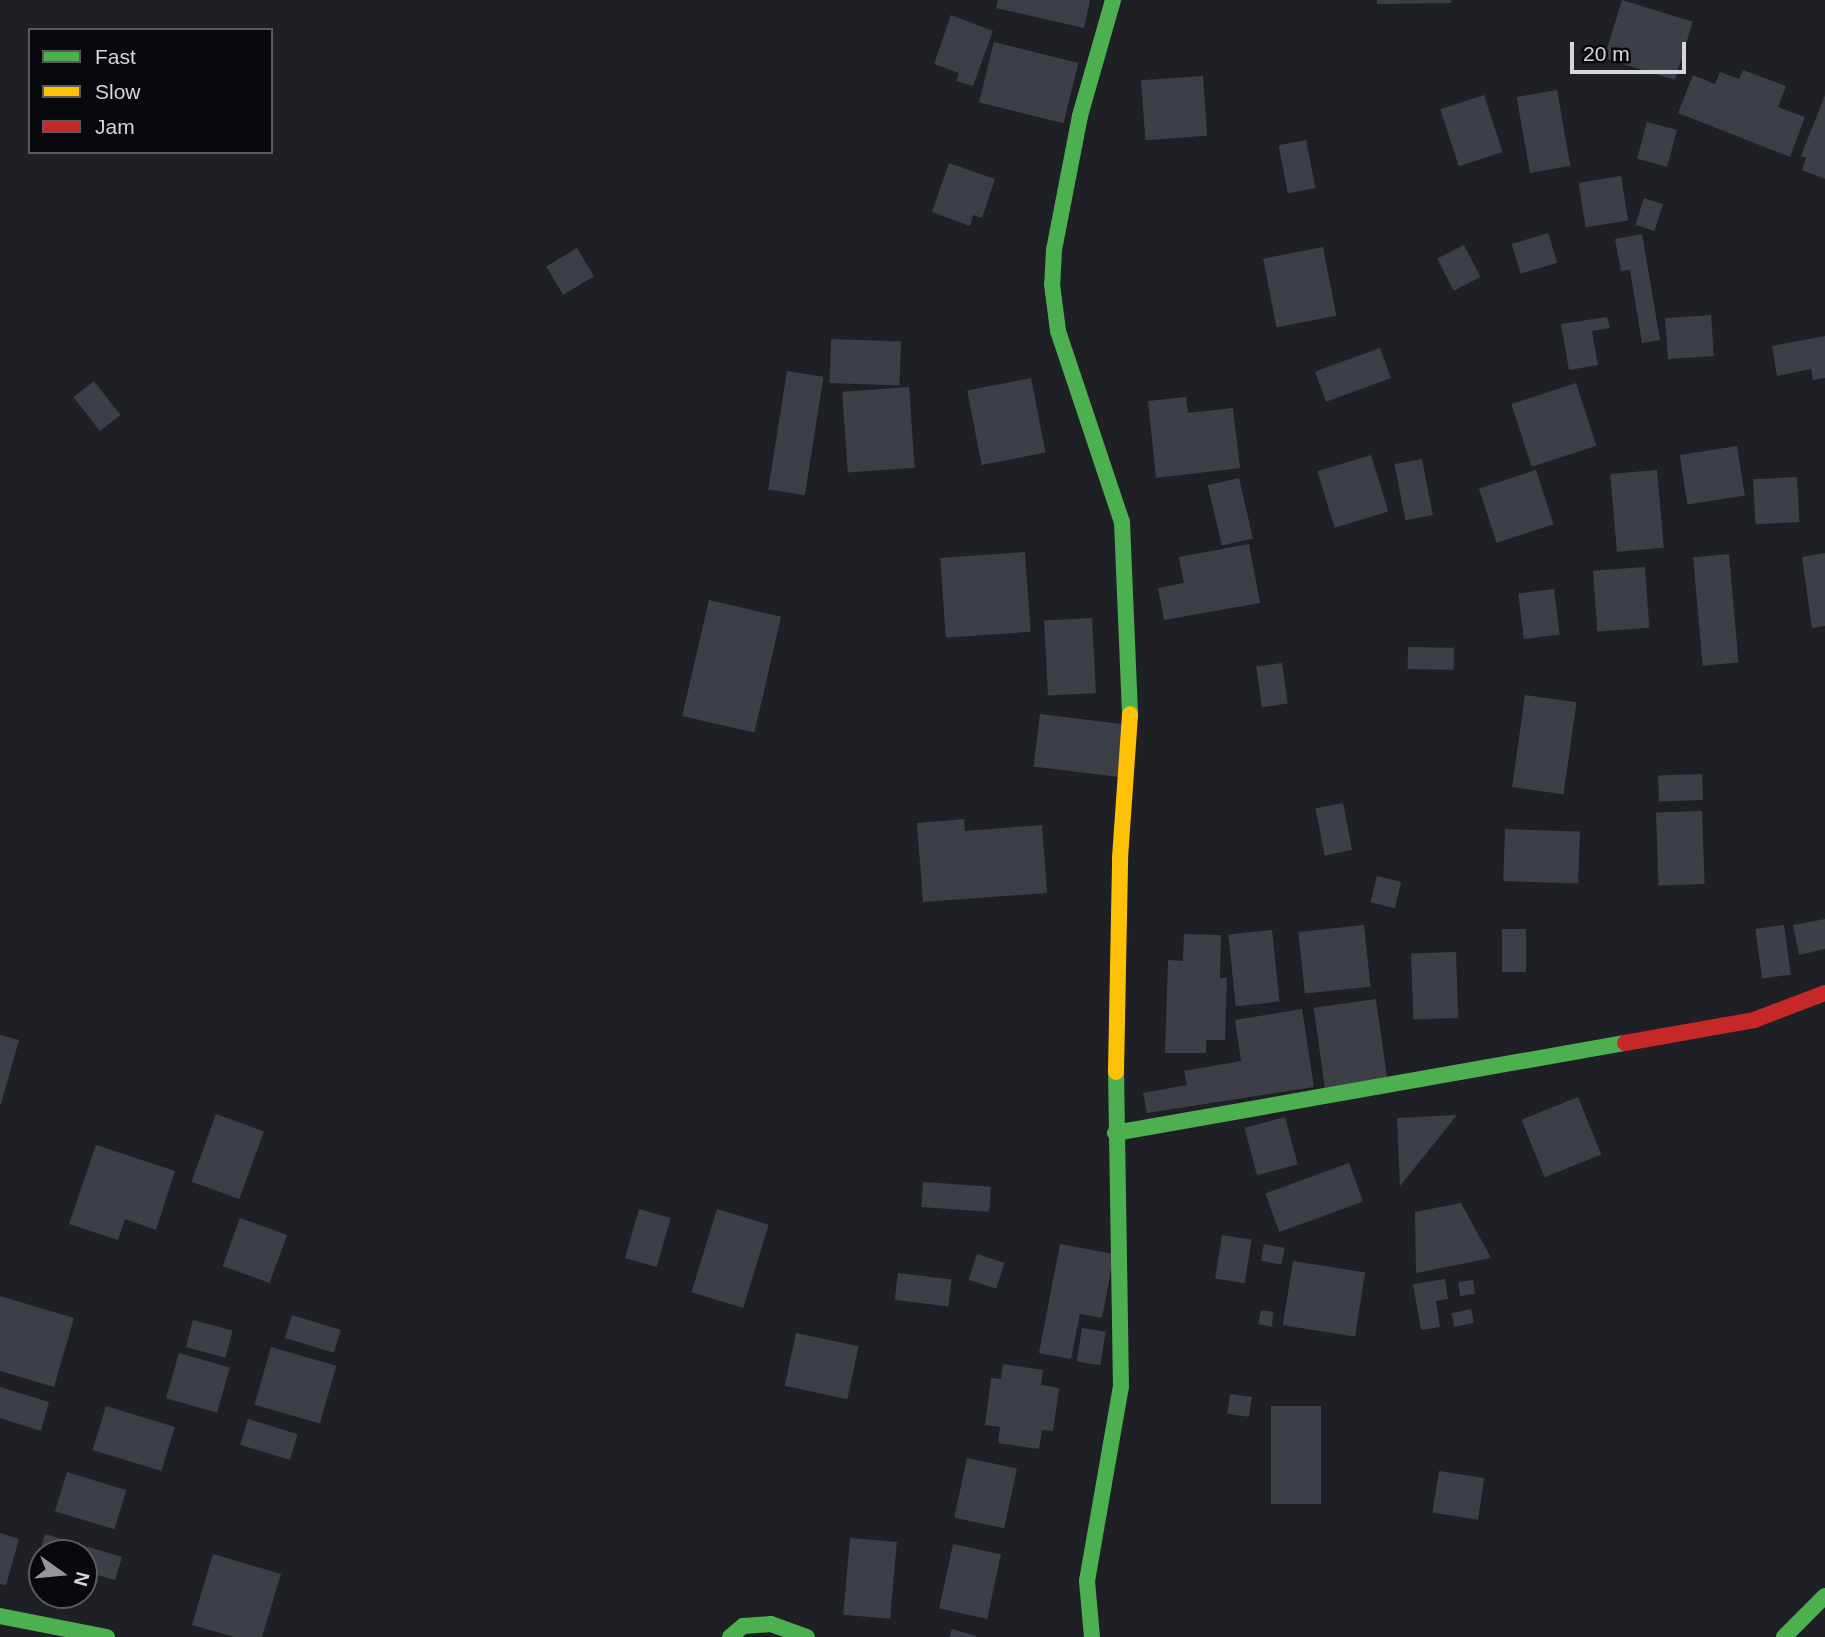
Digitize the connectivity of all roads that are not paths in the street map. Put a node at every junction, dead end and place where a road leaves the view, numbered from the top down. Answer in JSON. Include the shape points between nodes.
{"nodes":[{"id":1,"x":1114,"y":0,"type":"edge"},
{"id":2,"x":1825,"y":993,"type":"edge"},
{"id":3,"x":1115,"y":1133,"type":"junction"},
{"id":4,"x":1825,"y":1596,"type":"edge"},
{"id":5,"x":0,"y":1616,"type":"edge"},
{"id":6,"x":107,"y":1637,"type":"edge"},
{"id":7,"x":730,"y":1637,"type":"edge"},
{"id":8,"x":807,"y":1637,"type":"edge"},
{"id":9,"x":1092,"y":1637,"type":"edge"},
{"id":10,"x":1784,"y":1637,"type":"edge"}],
"edges":[{"from":1,"to":3,"type":"street","via":[[1080,116],[1054,250],[1052,284],[1070,370],[1122,522],[1130,751],[1120,858]]},
{"from":2,"to":3,"type":"street","via":[[1754,1020]]},
{"from":3,"to":9,"type":"street","via":[[1121,1387],[1087,1581]]},
{"from":4,"to":10,"type":"street"},
{"from":5,"to":6,"type":"street"},
{"from":7,"to":8,"type":"street","via":[[743,1626],[771,1624]]}]}
